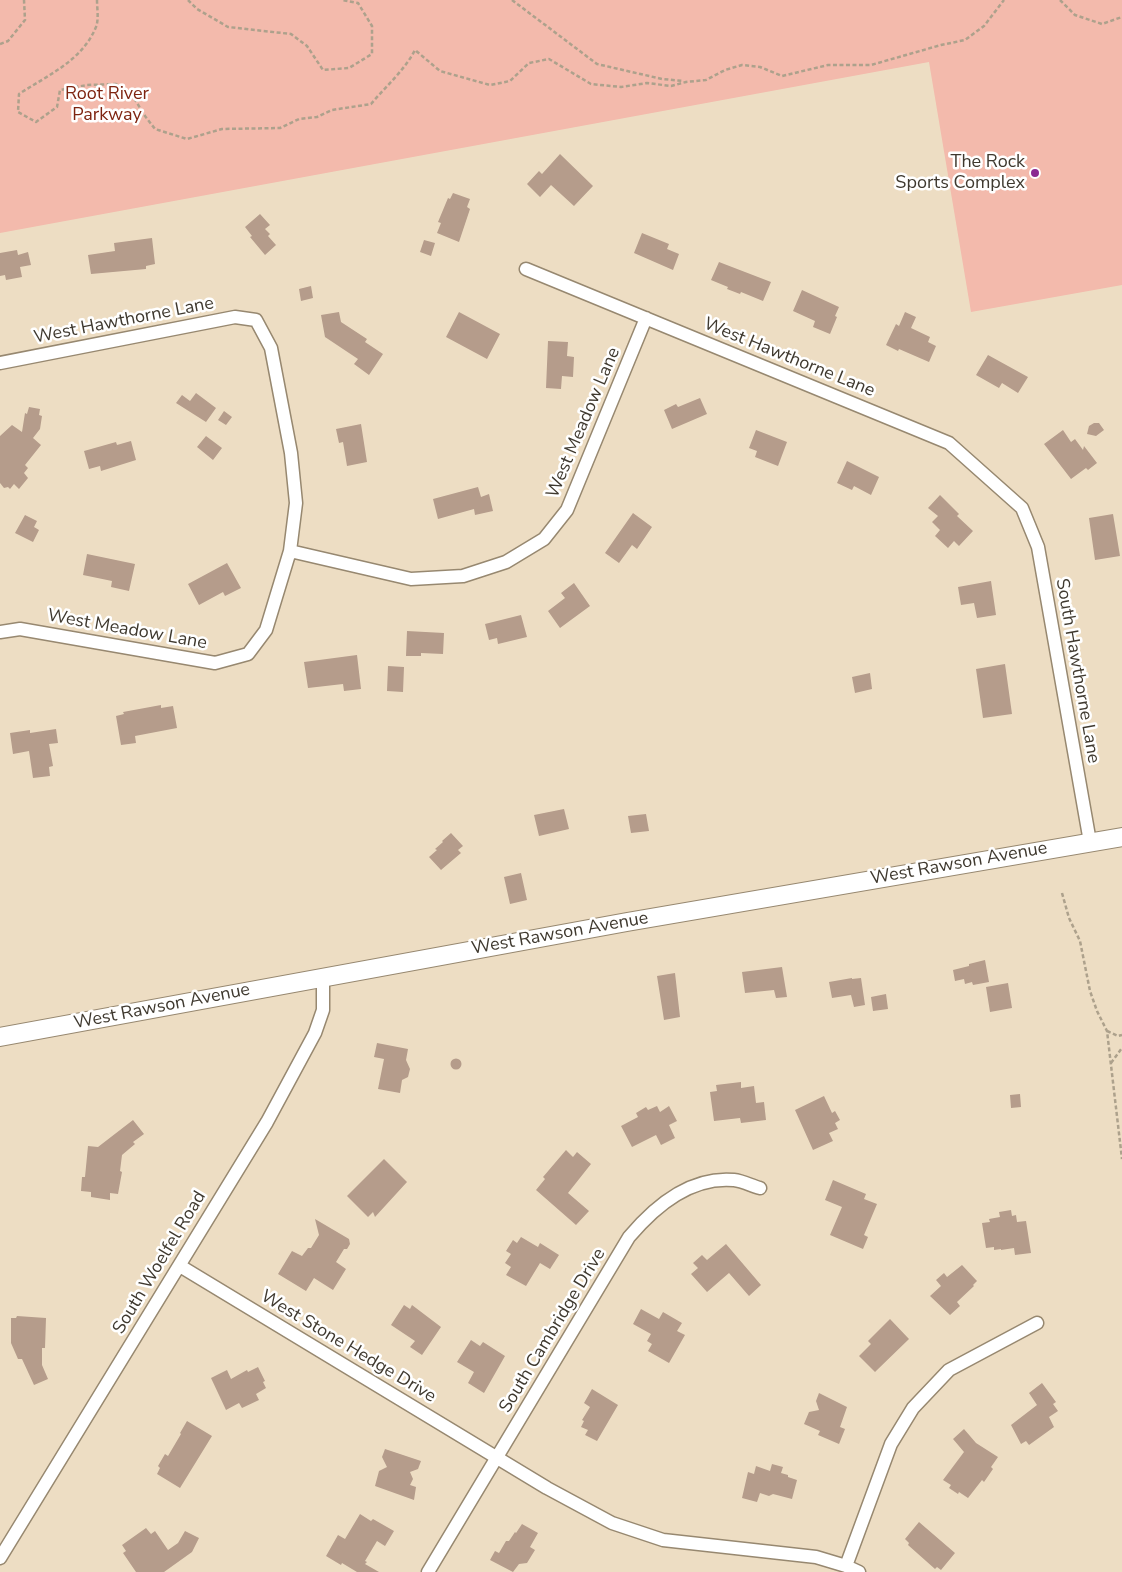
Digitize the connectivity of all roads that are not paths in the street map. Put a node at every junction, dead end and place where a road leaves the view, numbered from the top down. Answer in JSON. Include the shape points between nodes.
{"nodes":[{"id":1,"x":526,"y":270,"type":"dead end"},
{"id":2,"x":646,"y":318,"type":"junction"},
{"id":3,"x":0,"y":363,"type":"edge"},
{"id":4,"x":1022,"y":508,"type":"joint"},
{"id":5,"x":290,"y":551,"type":"junction"},
{"id":6,"x":0,"y":632,"type":"edge"},
{"id":7,"x":1122,"y":837,"type":"edge"},
{"id":8,"x":1090,"y":842,"type":"junction"},
{"id":9,"x":323,"y":977,"type":"junction"},
{"id":10,"x":0,"y":1037,"type":"edge"},
{"id":11,"x":760,"y":1188,"type":"dead end"},
{"id":12,"x":180,"y":1266,"type":"junction"},
{"id":13,"x":1037,"y":1322,"type":"dead end"},
{"id":14,"x":497,"y":1458,"type":"junction"},
{"id":15,"x":0,"y":1558,"type":"edge"},
{"id":16,"x":846,"y":1566,"type":"junction"},
{"id":17,"x":428,"y":1572,"type":"edge"},
{"id":18,"x":859,"y":1572,"type":"edge"}],
"edges":[{"from":1,"to":2,"type":"street","name":"West Hawthorne Lane"},
{"from":2,"to":4,"type":"street","name":"West Hawthorne Lane","via":[[949,444]]},
{"from":2,"to":5,"type":"street","name":"West Meadow Lane","via":[[567,510],[544,539],[506,562],[463,576],[411,579]]},
{"from":3,"to":5,"type":"street","name":"West Hawthorne Lane","via":[[235,317],[256,320],[271,348],[291,453],[296,503]]},
{"from":4,"to":8,"type":"street","name":"South Hawthorne Lane","via":[[1038,547]]},
{"from":5,"to":6,"type":"street","name":"West Meadow Lane","via":[[266,630],[248,654],[215,663],[20,629]]},
{"from":7,"to":8,"type":"main road","name":"West Rawson Avenue"},
{"from":8,"to":9,"type":"main road","name":"West Rawson Avenue"},
{"from":9,"to":10,"type":"main road","name":"West Rawson Avenue"},
{"from":9,"to":12,"type":"street","name":"South Woelfel Road","via":[[323,1010],[315,1033],[267,1122]]},
{"from":11,"to":14,"type":"street","name":"South Cambridge Drive","via":[[735,1180],[705,1182],[673,1196],[641,1222]]},
{"from":12,"to":14,"type":"street","name":"West Stone Hedge Drive"},
{"from":12,"to":15,"type":"street","name":"South Woelfel Road"},
{"from":13,"to":16,"type":"street","via":[[950,1370],[913,1408],[891,1444]]},
{"from":14,"to":16,"type":"street","name":"West Stone Hedge Drive","via":[[612,1523],[663,1540],[816,1557]]},
{"from":14,"to":17,"type":"street","name":"South Cambridge Drive"},
{"from":16,"to":18,"type":"street","name":"West Stone Hedge Drive"}]}
